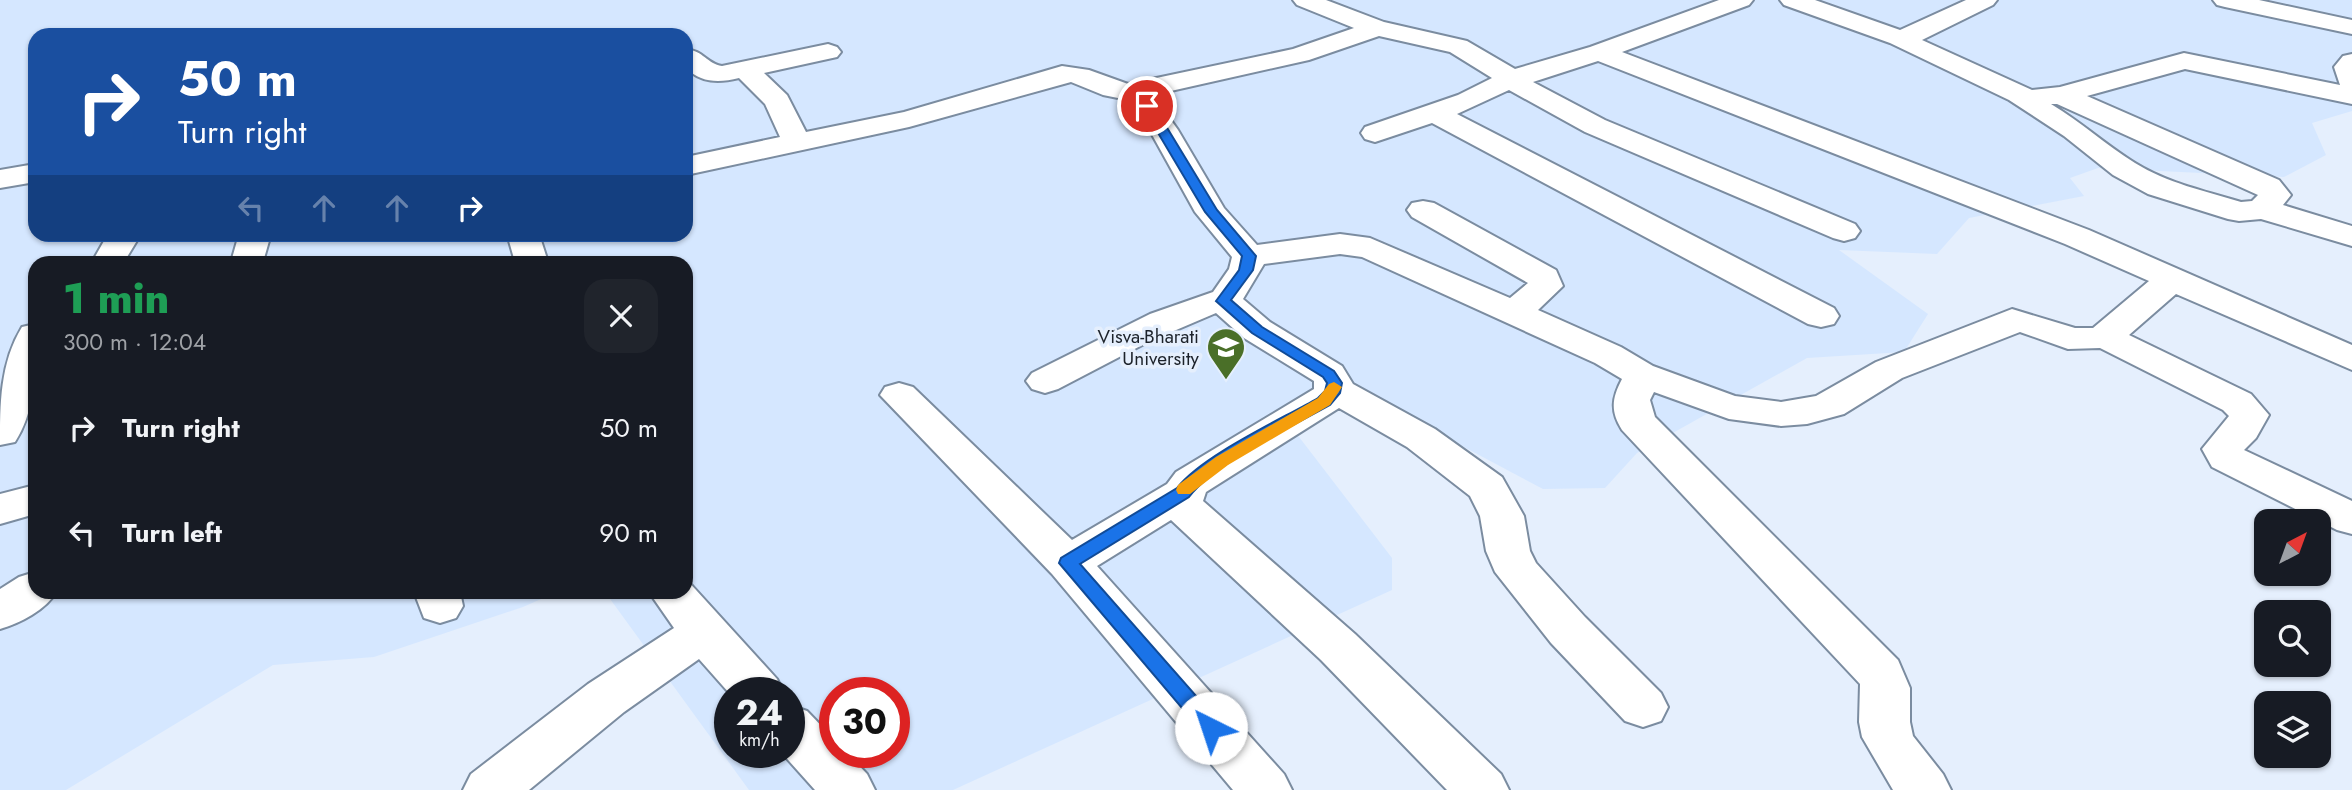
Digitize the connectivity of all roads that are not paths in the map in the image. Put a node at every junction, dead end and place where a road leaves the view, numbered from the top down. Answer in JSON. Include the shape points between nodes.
{"nodes":[{"id":1,"x":1741,"y":0,"type":"edge"},
{"id":2,"x":1792,"y":0,"type":"edge"},
{"id":3,"x":1985,"y":0,"type":"edge"},
{"id":4,"x":2225,"y":0,"type":"edge"},
{"id":5,"x":1319,"y":2,"type":"edge"},
{"id":6,"x":2352,"y":27,"type":"edge"},
{"id":7,"x":1377,"y":28,"type":"junction"},
{"id":8,"x":1899,"y":38,"type":"junction"},
{"id":9,"x":828,"y":52,"type":"dead end"},
{"id":10,"x":1599,"y":52,"type":"junction"},
{"id":11,"x":693,"y":59,"type":"edge"},
{"id":12,"x":2352,"y":62,"type":"edge"},
{"id":13,"x":747,"y":71,"type":"junction"},
{"id":14,"x":1511,"y":78,"type":"junction"},
{"id":15,"x":2352,"y":83,"type":"edge"},
{"id":16,"x":1135,"y":90,"type":"junction"},
{"id":17,"x":2061,"y":95,"type":"junction"},
{"id":18,"x":2352,"y":96,"type":"edge"},
{"id":19,"x":2020,"y":97,"type":"junction"},
{"id":20,"x":1434,"y":114,"type":"junction"},
{"id":21,"x":1375,"y":133,"type":"dead end"},
{"id":22,"x":797,"y":143,"type":"junction"},
{"id":23,"x":693,"y":165,"type":"edge"},
{"id":24,"x":28,"y":174,"type":"edge"},
{"id":25,"x":0,"y":179,"type":"edge"},
{"id":26,"x":2262,"y":209,"type":"junction"},
{"id":27,"x":1423,"y":210,"type":"dead end"},
{"id":28,"x":1843,"y":231,"type":"dead end"},
{"id":29,"x":2352,"y":236,"type":"edge"},
{"id":30,"x":1249,"y":256,"type":"junction"},
{"id":31,"x":2171,"y":279,"type":"junction"},
{"id":32,"x":1224,"y":301,"type":"junction"},
{"id":33,"x":1514,"y":312,"type":"junction"},
{"id":34,"x":1821,"y":316,"type":"dead end"},
{"id":35,"x":2106,"y":336,"type":"junction"},
{"id":36,"x":28,"y":355,"type":"edge"},
{"id":37,"x":2352,"y":359,"type":"edge"},
{"id":38,"x":1640,"y":374,"type":"junction"},
{"id":39,"x":1045,"y":381,"type":"dead end"},
{"id":40,"x":1334,"y":389,"type":"junction"},
{"id":41,"x":899,"y":395,"type":"dead end"},
{"id":42,"x":28,"y":427,"type":"edge"},
{"id":43,"x":0,"y":433,"type":"edge"},
{"id":44,"x":1183,"y":492,"type":"junction"},
{"id":45,"x":28,"y":501,"type":"edge"},
{"id":46,"x":0,"y":509,"type":"edge"},
{"id":47,"x":2352,"y":519,"type":"edge"},
{"id":48,"x":1068,"y":563,"type":"junction"},
{"id":49,"x":28,"y":594,"type":"edge"},
{"id":50,"x":678,"y":599,"type":"edge"},
{"id":51,"x":0,"y":612,"type":"edge"},
{"id":52,"x":704,"y":632,"type":"junction"},
{"id":53,"x":745,"y":677,"type":"edge"},
{"id":54,"x":1643,"y":707,"type":"dead end"},
{"id":55,"x":805,"y":743,"type":"edge"},
{"id":56,"x":490,"y":790,"type":"edge"},
{"id":57,"x":848,"y":790,"type":"edge"},
{"id":58,"x":1265,"y":790,"type":"edge"},
{"id":59,"x":1482,"y":790,"type":"edge"},
{"id":60,"x":1924,"y":790,"type":"edge"}],
"edges":[{"from":1,"to":10,"type":"street"},
{"from":2,"to":8,"type":"street"},
{"from":3,"to":8,"type":"street"},
{"from":4,"to":6,"type":"street"},
{"from":5,"to":7,"type":"street"},
{"from":7,"to":14,"type":"street","via":[[1458,46]]},
{"from":7,"to":16,"type":"street","via":[[1300,55]]},
{"from":8,"to":19,"type":"street"},
{"from":9,"to":13,"type":"street"},
{"from":10,"to":14,"type":"street"},
{"from":10,"to":31,"type":"street","via":[[2064,232]]},
{"from":11,"to":13,"type":"street","via":[[713,75]]},
{"from":12,"to":15,"type":"street","via":[[2347,67]]},
{"from":13,"to":22,"type":"street","via":[[777,101]]},
{"from":14,"to":20,"type":"street"},
{"from":14,"to":28,"type":"street","via":[[1595,126]]},
{"from":16,"to":22,"type":"street","via":[[1122,92],[1076,73],[1062,74],[909,119]]},
{"from":16,"to":30,"type":"street","via":[[1211,212]]},
{"from":17,"to":18,"type":"street","via":[[2185,61]]},
{"from":17,"to":19,"type":"street"},
{"from":17,"to":26,"type":"street","via":[[2274,191],[2276,195]]},
{"from":19,"to":26,"type":"street","via":[[2074,130],[2124,169],[2159,187],[2239,212]]},
{"from":20,"to":21,"type":"street"},
{"from":20,"to":34,"type":"street"},
{"from":22,"to":23,"type":"street"},
{"from":24,"to":25,"type":"street"},
{"from":26,"to":29,"type":"street"},
{"from":27,"to":33,"type":"street","via":[[1544,277],[1546,286]]},
{"from":30,"to":32,"type":"street","via":[[1246,270]]},
{"from":30,"to":33,"type":"street","via":[[1340,244],[1362,246]]},
{"from":31,"to":35,"type":"street"},
{"from":31,"to":37,"type":"street"},
{"from":32,"to":39,"type":"street","via":[[1195,307]]},
{"from":32,"to":40,"type":"street","via":[[1257,330],[1329,374]]},
{"from":33,"to":38,"type":"street"},
{"from":35,"to":38,"type":"street","via":[[2076,341],[2023,321],[2001,323],[1889,370],[1830,405],[1807,412],[1782,414],[1729,407]]},
{"from":35,"to":47,"type":"street","via":[[2237,402],[2249,415],[2222,449],[2226,458]]},
{"from":36,"to":43,"type":"street"},
{"from":38,"to":60,"type":"street","via":[[1631,400],[1636,421],[1881,674],[1888,686],[1884,726],[1891,746]]},
{"from":40,"to":44,"type":"street","via":[[1324,401],[1222,461]]},
{"from":40,"to":54,"type":"street","via":[[1421,438],[1487,488],[1502,516],[1508,551],[1518,572]]},
{"from":41,"to":48,"type":"street"},
{"from":42,"to":43,"type":"street"},
{"from":44,"to":48,"type":"street"},
{"from":44,"to":59,"type":"street","via":[[1189,513],[1338,647]]},
{"from":45,"to":46,"type":"street"},
{"from":48,"to":58,"type":"street"},
{"from":49,"to":51,"type":"street"},
{"from":50,"to":52,"type":"street"},
{"from":52,"to":53,"type":"street"},
{"from":52,"to":56,"type":"street","via":[[606,698]]},
{"from":55,"to":57,"type":"street"}]}
